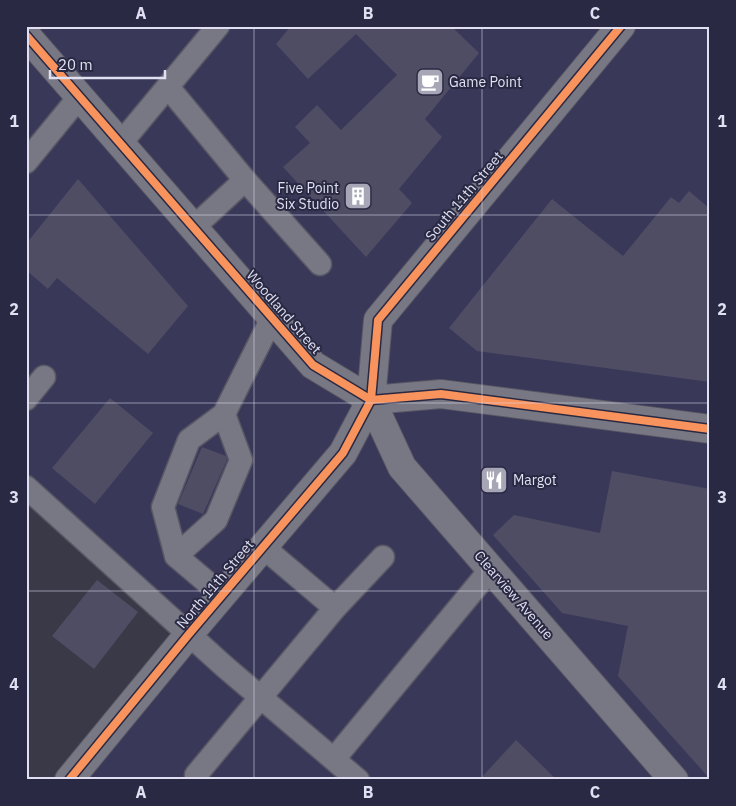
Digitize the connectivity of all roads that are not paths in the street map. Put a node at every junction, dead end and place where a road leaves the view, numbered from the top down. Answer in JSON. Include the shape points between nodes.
{"nodes":[{"id":1,"x":218,"y":26,"type":"edge"},
{"id":2,"x":621,"y":26,"type":"edge"},
{"id":3,"x":26,"y":35,"type":"edge"},
{"id":4,"x":168,"y":87,"type":"junction"},
{"id":5,"x":80,"y":96,"type":"junction"},
{"id":6,"x":122,"y":143,"type":"junction"},
{"id":7,"x":26,"y":162,"type":"edge"},
{"id":8,"x":245,"y":180,"type":"junction"},
{"id":9,"x":194,"y":226,"type":"junction"},
{"id":10,"x":320,"y":264,"type":"dead end"},
{"id":11,"x":272,"y":318,"type":"junction"},
{"id":12,"x":44,"y":377,"type":"dead end"},
{"id":13,"x":26,"y":399,"type":"edge"},
{"id":14,"x":371,"y":400,"type":"junction"},
{"id":15,"x":224,"y":414,"type":"junction"},
{"id":16,"x":710,"y":429,"type":"edge"},
{"id":17,"x":26,"y":487,"type":"edge"},
{"id":18,"x":263,"y":547,"type":"junction"},
{"id":19,"x":176,"y":556,"type":"junction"},
{"id":20,"x":383,"y":557,"type":"dead end"},
{"id":21,"x":491,"y":569,"type":"junction"},
{"id":22,"x":222,"y":595,"type":"junction"},
{"id":23,"x":335,"y":608,"type":"junction"},
{"id":24,"x":190,"y":634,"type":"junction"},
{"id":25,"x":261,"y":697,"type":"junction"},
{"id":26,"x":334,"y":759,"type":"junction"},
{"id":27,"x":196,"y":775,"type":"dead end"},
{"id":28,"x":69,"y":780,"type":"edge"},
{"id":29,"x":358,"y":780,"type":"edge"},
{"id":30,"x":674,"y":780,"type":"edge"}],
"edges":[{"from":1,"to":4,"type":"lane"},
{"from":2,"to":14,"type":"street","name":"South 11th Street","via":[[378,320]]},
{"from":3,"to":5,"type":"street","name":"Woodland Street"},
{"from":4,"to":6,"type":"lane"},
{"from":4,"to":8,"type":"lane"},
{"from":5,"to":6,"type":"street","name":"Woodland Street"},
{"from":5,"to":7,"type":"lane"},
{"from":6,"to":9,"type":"street","name":"Woodland Street"},
{"from":8,"to":9,"type":"lane"},
{"from":8,"to":10,"type":"lane"},
{"from":9,"to":11,"type":"street","name":"Woodland Street"},
{"from":11,"to":14,"type":"street","name":"Woodland Street","via":[[313,365]]},
{"from":11,"to":15,"type":"lane"},
{"from":12,"to":13,"type":"lane"},
{"from":14,"to":16,"type":"street","via":[[441,394]]},
{"from":14,"to":18,"type":"street","name":"North 11th Street","via":[[343,453]]},
{"from":14,"to":21,"type":"street","name":"Clearview Avenue","via":[[402,467]]},
{"from":15,"to":19,"type":"lane","via":[[189,440],[163,507]]},
{"from":15,"to":19,"type":"lane","via":[[241,460],[216,520]]},
{"from":17,"to":24,"type":"lane"},
{"from":18,"to":22,"type":"street","name":"North 11th Street"},
{"from":18,"to":23,"type":"lane"},
{"from":19,"to":22,"type":"lane"},
{"from":20,"to":23,"type":"lane"},
{"from":21,"to":26,"type":"lane"},
{"from":21,"to":30,"type":"street","name":"Clearview Avenue"},
{"from":22,"to":24,"type":"street","name":"North 11th Street"},
{"from":23,"to":25,"type":"lane"},
{"from":24,"to":25,"type":"lane"},
{"from":24,"to":28,"type":"street","name":"North 11th Street"},
{"from":25,"to":26,"type":"lane"},
{"from":25,"to":27,"type":"lane"},
{"from":26,"to":29,"type":"lane"}]}
